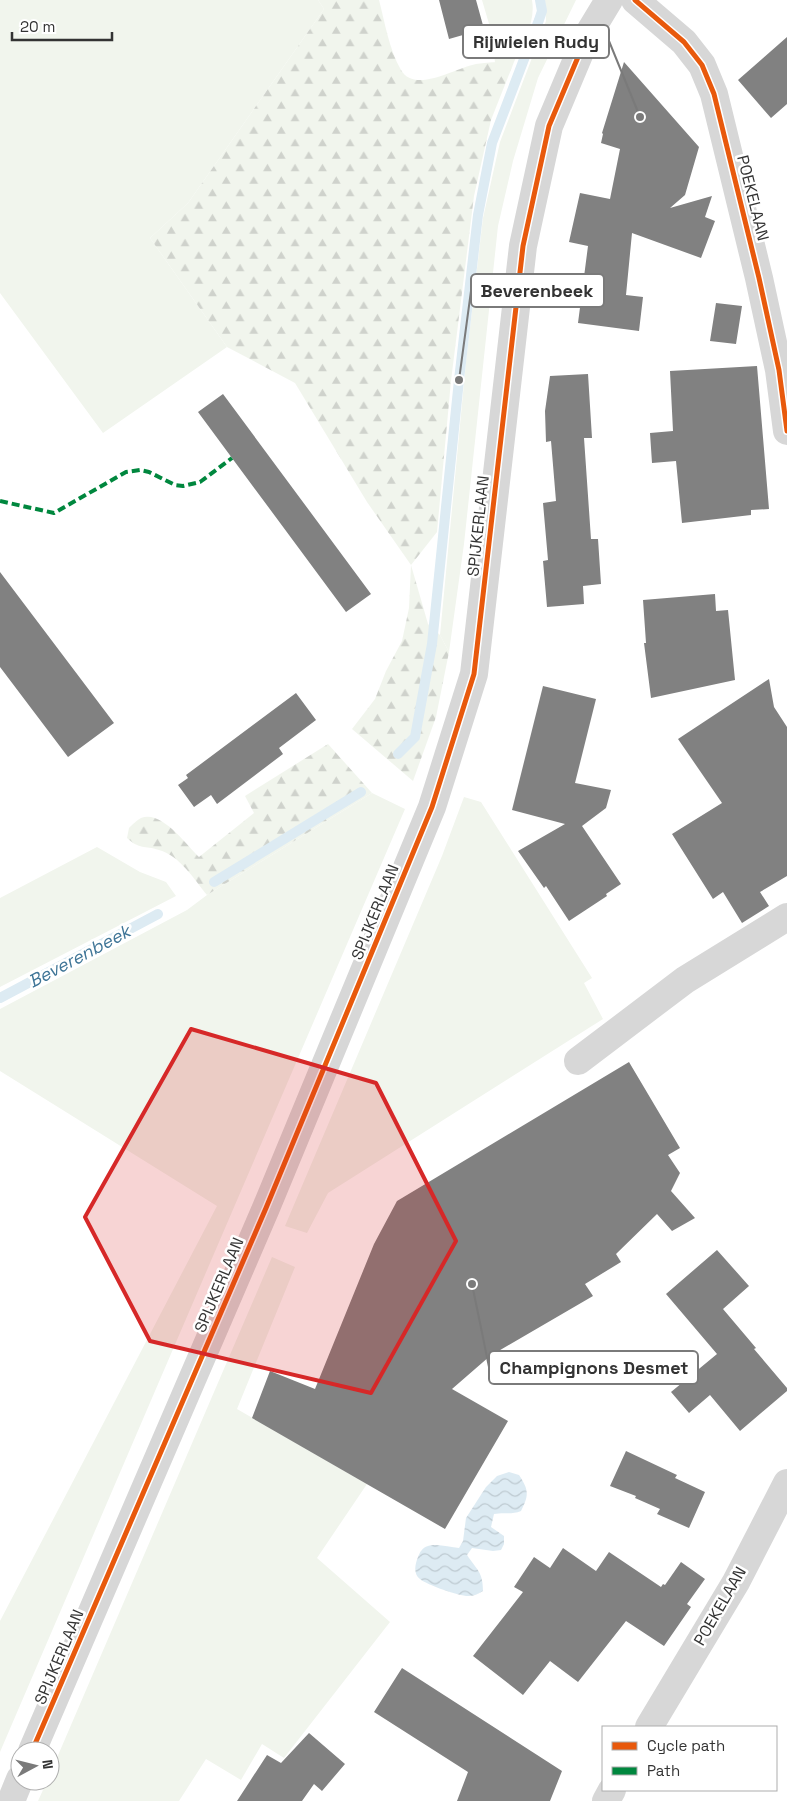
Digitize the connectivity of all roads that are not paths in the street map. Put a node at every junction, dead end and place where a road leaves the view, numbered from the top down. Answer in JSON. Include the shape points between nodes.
{"nodes":[{"id":1,"x":609,"y":0,"type":"edge"},
{"id":2,"x":635,"y":0,"type":"edge"},
{"id":3,"x":787,"y":431,"type":"edge"},
{"id":4,"x":787,"y":917,"type":"edge"},
{"id":5,"x":578,"y":1060,"type":"dead end"},
{"id":6,"x":787,"y":1483,"type":"edge"},
{"id":7,"x":650,"y":1726,"type":"edge"},
{"id":8,"x":36,"y":1741,"type":"edge"}],
"edges":[{"from":1,"to":8,"type":"street","name":"SPIJKERLAAN","via":[[586,38],[549,126],[524,236],[474,674],[432,808],[266,1208]]},
{"from":2,"to":3,"type":"street","name":"POEKELAAN","via":[[684,42],[702,65],[714,94],[779,370]]},
{"from":4,"to":5,"type":"street","via":[[685,980]]},
{"from":6,"to":7,"type":"street","name":"POEKELAAN","via":[[736,1582]]}]}
